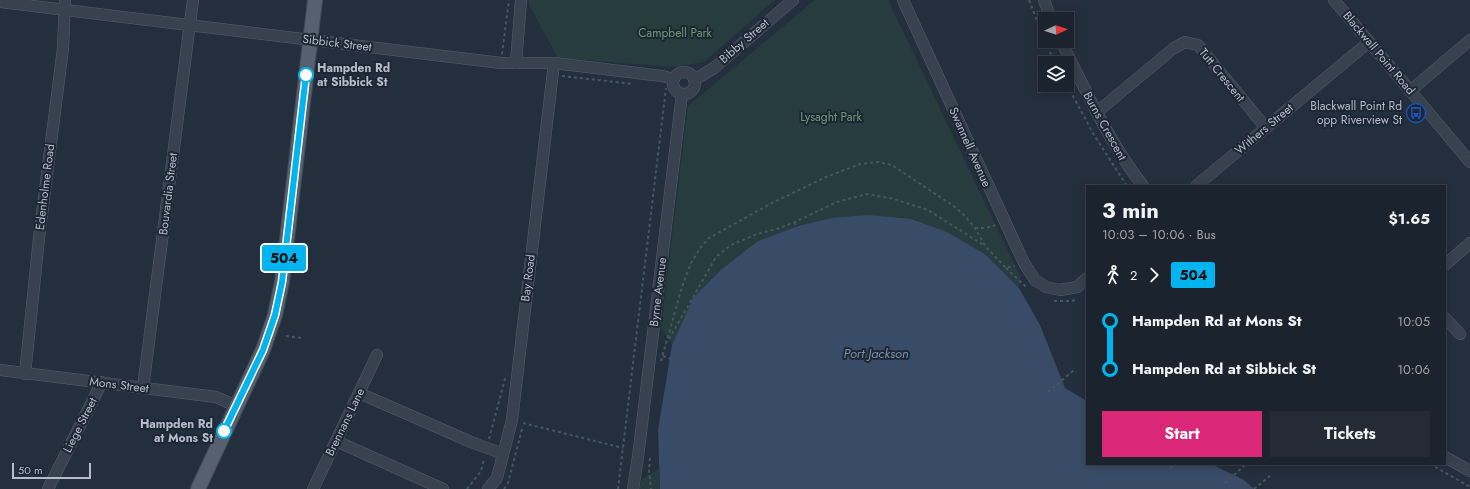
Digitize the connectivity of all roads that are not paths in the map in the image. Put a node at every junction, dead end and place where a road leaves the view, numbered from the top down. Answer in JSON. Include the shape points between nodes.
{"nodes":[{"id":1,"x":193,"y":0,"type":"edge"},
{"id":2,"x":315,"y":0,"type":"edge"},
{"id":3,"x":521,"y":0,"type":"edge"},
{"id":4,"x":793,"y":0,"type":"edge"},
{"id":5,"x":904,"y":0,"type":"edge"},
{"id":6,"x":1044,"y":0,"type":"edge"},
{"id":7,"x":1334,"y":0,"type":"edge"},
{"id":8,"x":0,"y":2,"type":"edge"},
{"id":9,"x":65,"y":5,"type":"edge"},
{"id":10,"x":1048,"y":12,"type":"edge"},
{"id":11,"x":190,"y":26,"type":"junction"},
{"id":12,"x":310,"y":40,"type":"junction"},
{"id":13,"x":1470,"y":40,"type":"edge"},
{"id":14,"x":1369,"y":42,"type":"junction"},
{"id":15,"x":1064,"y":48,"type":"edge"},
{"id":16,"x":516,"y":63,"type":"junction"},
{"id":17,"x":554,"y":64,"type":"junction"},
{"id":18,"x":671,"y":78,"type":"junction"},
{"id":19,"x":694,"y":80,"type":"junction"},
{"id":20,"x":1410,"y":91,"type":"junction"},
{"id":21,"x":682,"y":94,"type":"junction"},
{"id":22,"x":1096,"y":112,"type":"junction"},
{"id":23,"x":1266,"y":128,"type":"junction"},
{"id":24,"x":1470,"y":162,"type":"edge"},
{"id":25,"x":1142,"y":185,"type":"edge"},
{"id":26,"x":1197,"y":185,"type":"edge"},
{"id":27,"x":1470,"y":243,"type":"edge"},
{"id":28,"x":1446,"y":264,"type":"edge"},
{"id":29,"x":1086,"y":279,"type":"edge"},
{"id":30,"x":1446,"y":319,"type":"edge"},
{"id":31,"x":1460,"y":334,"type":"dead end"},
{"id":32,"x":377,"y":356,"type":"dead end"},
{"id":33,"x":0,"y":370,"type":"edge"},
{"id":34,"x":25,"y":374,"type":"junction"},
{"id":35,"x":102,"y":382,"type":"junction"},
{"id":36,"x":143,"y":388,"type":"junction"},
{"id":37,"x":359,"y":393,"type":"junction"},
{"id":38,"x":236,"y":406,"type":"junction"},
{"id":39,"x":336,"y":441,"type":"junction"},
{"id":40,"x":503,"y":454,"type":"junction"},
{"id":41,"x":1446,"y":458,"type":"edge"},
{"id":42,"x":1470,"y":471,"type":"edge"},
{"id":43,"x":48,"y":489,"type":"edge"},
{"id":44,"x":198,"y":489,"type":"edge"},
{"id":45,"x":313,"y":489,"type":"edge"},
{"id":46,"x":443,"y":489,"type":"edge"},
{"id":47,"x":488,"y":489,"type":"edge"},
{"id":48,"x":633,"y":489,"type":"edge"}],
"edges":[{"from":1,"to":11,"type":"street","name":"Bouvardia Street"},
{"from":2,"to":12,"type":"main road"},
{"from":3,"to":16,"type":"street"},
{"from":4,"to":19,"type":"street","name":"Bibby Street","via":[[714,68]]},
{"from":5,"to":29,"type":"street","name":"Swannell Avenue","via":[[1004,222],[1035,280],[1046,288],[1060,290],[1077,287]]},
{"from":6,"to":10,"type":"street"},
{"from":7,"to":14,"type":"street","name":"Blackwall Point Road"},
{"from":8,"to":9,"type":"street","name":"Sibbick Street"},
{"from":9,"to":11,"type":"street","name":"Sibbick Street"},
{"from":9,"to":34,"type":"street","name":"Edenholme Road","via":[[63,48]]},
{"from":11,"to":12,"type":"street","name":"Sibbick Street"},
{"from":11,"to":36,"type":"street","name":"Bouvardia Street"},
{"from":12,"to":16,"type":"street","name":"Sibbick Street"},
{"from":12,"to":38,"type":"main road","via":[[282,282],[270,332]]},
{"from":13,"to":20,"type":"street"},
{"from":14,"to":20,"type":"street","name":"Blackwall Point Road"},
{"from":14,"to":23,"type":"street","name":"Withers Street"},
{"from":15,"to":22,"type":"street","name":"Burns Crescent"},
{"from":16,"to":17,"type":"street","name":"Sibbick Street"},
{"from":17,"to":18,"type":"street","name":"Sibbick Street"},
{"from":17,"to":40,"type":"street","name":"Bay Road","via":[[512,420]]},
{"from":18,"to":19,"type":"street","via":[[686,73]]},
{"from":18,"to":21,"type":"street","via":[[674,88]]},
{"from":19,"to":21,"type":"street","via":[[692,91]]},
{"from":20,"to":24,"type":"street","name":"Blackwall Point Road"},
{"from":21,"to":48,"type":"street","name":"Byrne Avenue"},
{"from":22,"to":23,"type":"street","name":"Tutt Crescent","via":[[1174,48],[1185,42],[1198,45]]},
{"from":22,"to":25,"type":"street","name":"Burns Crescent","via":[[1127,165]]},
{"from":23,"to":26,"type":"street","name":"Withers Street"},
{"from":27,"to":28,"type":"street"},
{"from":30,"to":31,"type":"street"},
{"from":32,"to":37,"type":"street","name":"Brennans Lane"},
{"from":33,"to":34,"type":"street","name":"Mons Street"},
{"from":34,"to":35,"type":"street","name":"Mons Street"},
{"from":35,"to":36,"type":"street","name":"Mons Street"},
{"from":35,"to":43,"type":"street","name":"Liege Street"},
{"from":36,"to":38,"type":"street","name":"Mons Street","via":[[216,397]]},
{"from":37,"to":39,"type":"street","name":"Brennans Lane"},
{"from":37,"to":40,"type":"street"},
{"from":38,"to":44,"type":"main road"},
{"from":39,"to":45,"type":"street","name":"Brennans Lane"},
{"from":39,"to":46,"type":"street"},
{"from":40,"to":47,"type":"street","name":"Bay Road","via":[[497,478]]},
{"from":41,"to":42,"type":"street"}]}
